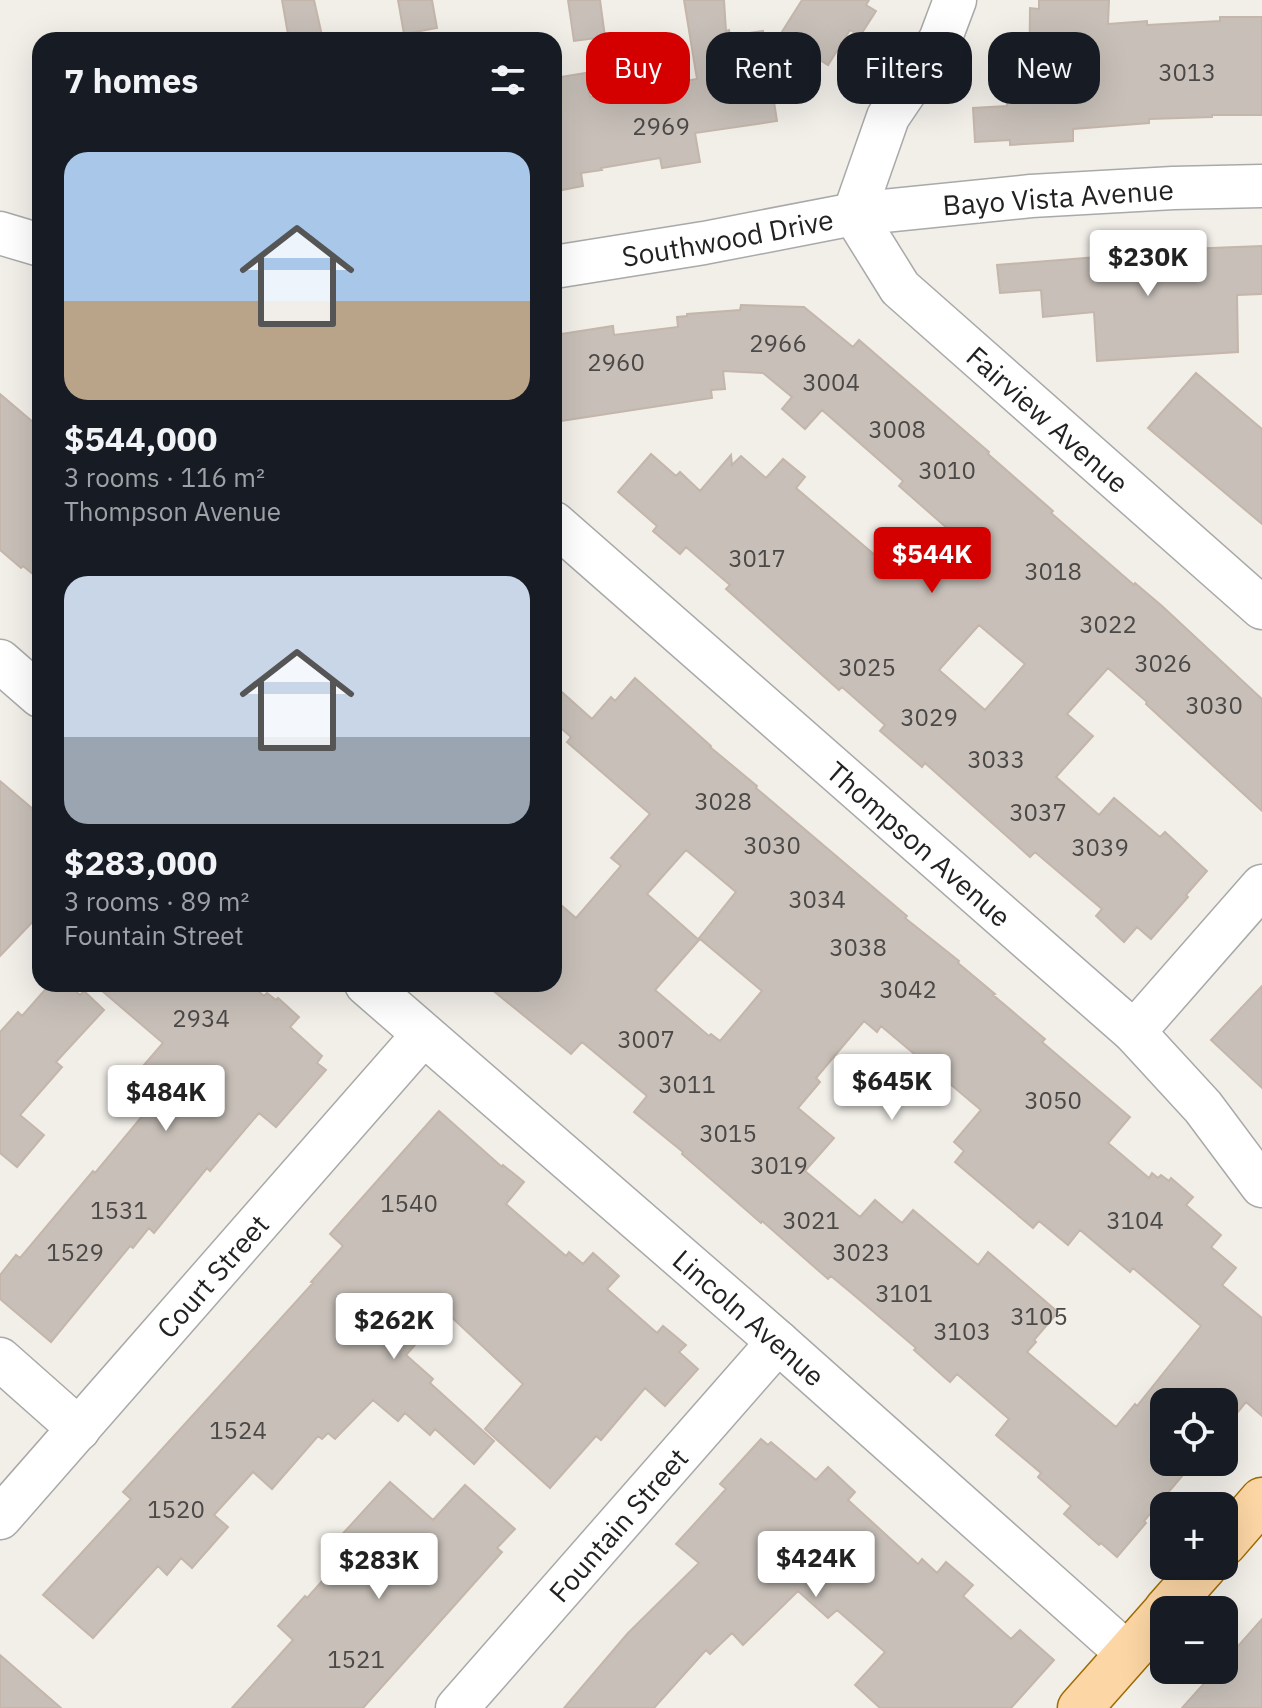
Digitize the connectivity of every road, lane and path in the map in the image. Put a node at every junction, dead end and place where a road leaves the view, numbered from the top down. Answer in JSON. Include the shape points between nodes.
{"nodes":[{"id":1,"x":955,"y":0,"type":"edge"},
{"id":2,"x":1262,"y":186,"type":"edge"},
{"id":3,"x":854,"y":214,"type":"junction"},
{"id":4,"x":0,"y":233,"type":"edge"},
{"id":5,"x":32,"y":243,"type":"edge"},
{"id":6,"x":562,"y":266,"type":"edge"},
{"id":7,"x":562,"y":530,"type":"edge"},
{"id":8,"x":1262,"y":608,"type":"edge"},
{"id":9,"x":0,"y":661,"type":"edge"},
{"id":10,"x":32,"y":689,"type":"edge"},
{"id":11,"x":1262,"y":886,"type":"edge"},
{"id":12,"x":375,"y":992,"type":"edge"},
{"id":13,"x":1134,"y":1032,"type":"junction"},
{"id":14,"x":423,"y":1035,"type":"junction"},
{"id":15,"x":1262,"y":1186,"type":"edge"},
{"id":16,"x":778,"y":1342,"type":"junction"},
{"id":17,"x":0,"y":1359,"type":"edge"},
{"id":18,"x":79,"y":1429,"type":"junction"},
{"id":19,"x":1262,"y":1500,"type":"edge"},
{"id":20,"x":0,"y":1518,"type":"edge"},
{"id":21,"x":1238,"y":1528,"type":"edge"},
{"id":22,"x":1193,"y":1580,"type":"edge"},
{"id":23,"x":1178,"y":1596,"type":"edge"},
{"id":24,"x":1150,"y":1628,"type":"edge"},
{"id":25,"x":1128,"y":1654,"type":"junction"},
{"id":26,"x":457,"y":1708,"type":"edge"},
{"id":27,"x":1080,"y":1708,"type":"edge"}],
"edges":[{"from":1,"to":3,"type":"street","name":"Southwood Drive","via":[[940,40],[888,117]]},
{"from":2,"to":3,"type":"street","name":"Bayo Vista Avenue","via":[[1031,196]]},
{"from":3,"to":6,"type":"street","name":"Southwood Drive"},
{"from":3,"to":8,"type":"street","name":"Fairview Avenue","via":[[900,288]]},
{"from":4,"to":5,"type":"street"},
{"from":7,"to":13,"type":"street","name":"Thompson Avenue"},
{"from":9,"to":10,"type":"street"},
{"from":11,"to":13,"type":"street"},
{"from":12,"to":14,"type":"street","name":"Lincoln Avenue"},
{"from":13,"to":15,"type":"street","name":"Thompson Avenue","via":[[1203,1107]]},
{"from":14,"to":16,"type":"street","name":"Lincoln Avenue"},
{"from":14,"to":18,"type":"street","name":"Court Street"},
{"from":16,"to":25,"type":"street","name":"Lincoln Avenue"},
{"from":16,"to":26,"type":"street","name":"Fountain Street"},
{"from":17,"to":18,"type":"street"},
{"from":18,"to":20,"type":"street","name":"Court Street"},
{"from":19,"to":21,"type":"main road"},
{"from":22,"to":23,"type":"main road"},
{"from":24,"to":25,"type":"main road"},
{"from":25,"to":27,"type":"main road"}]}
